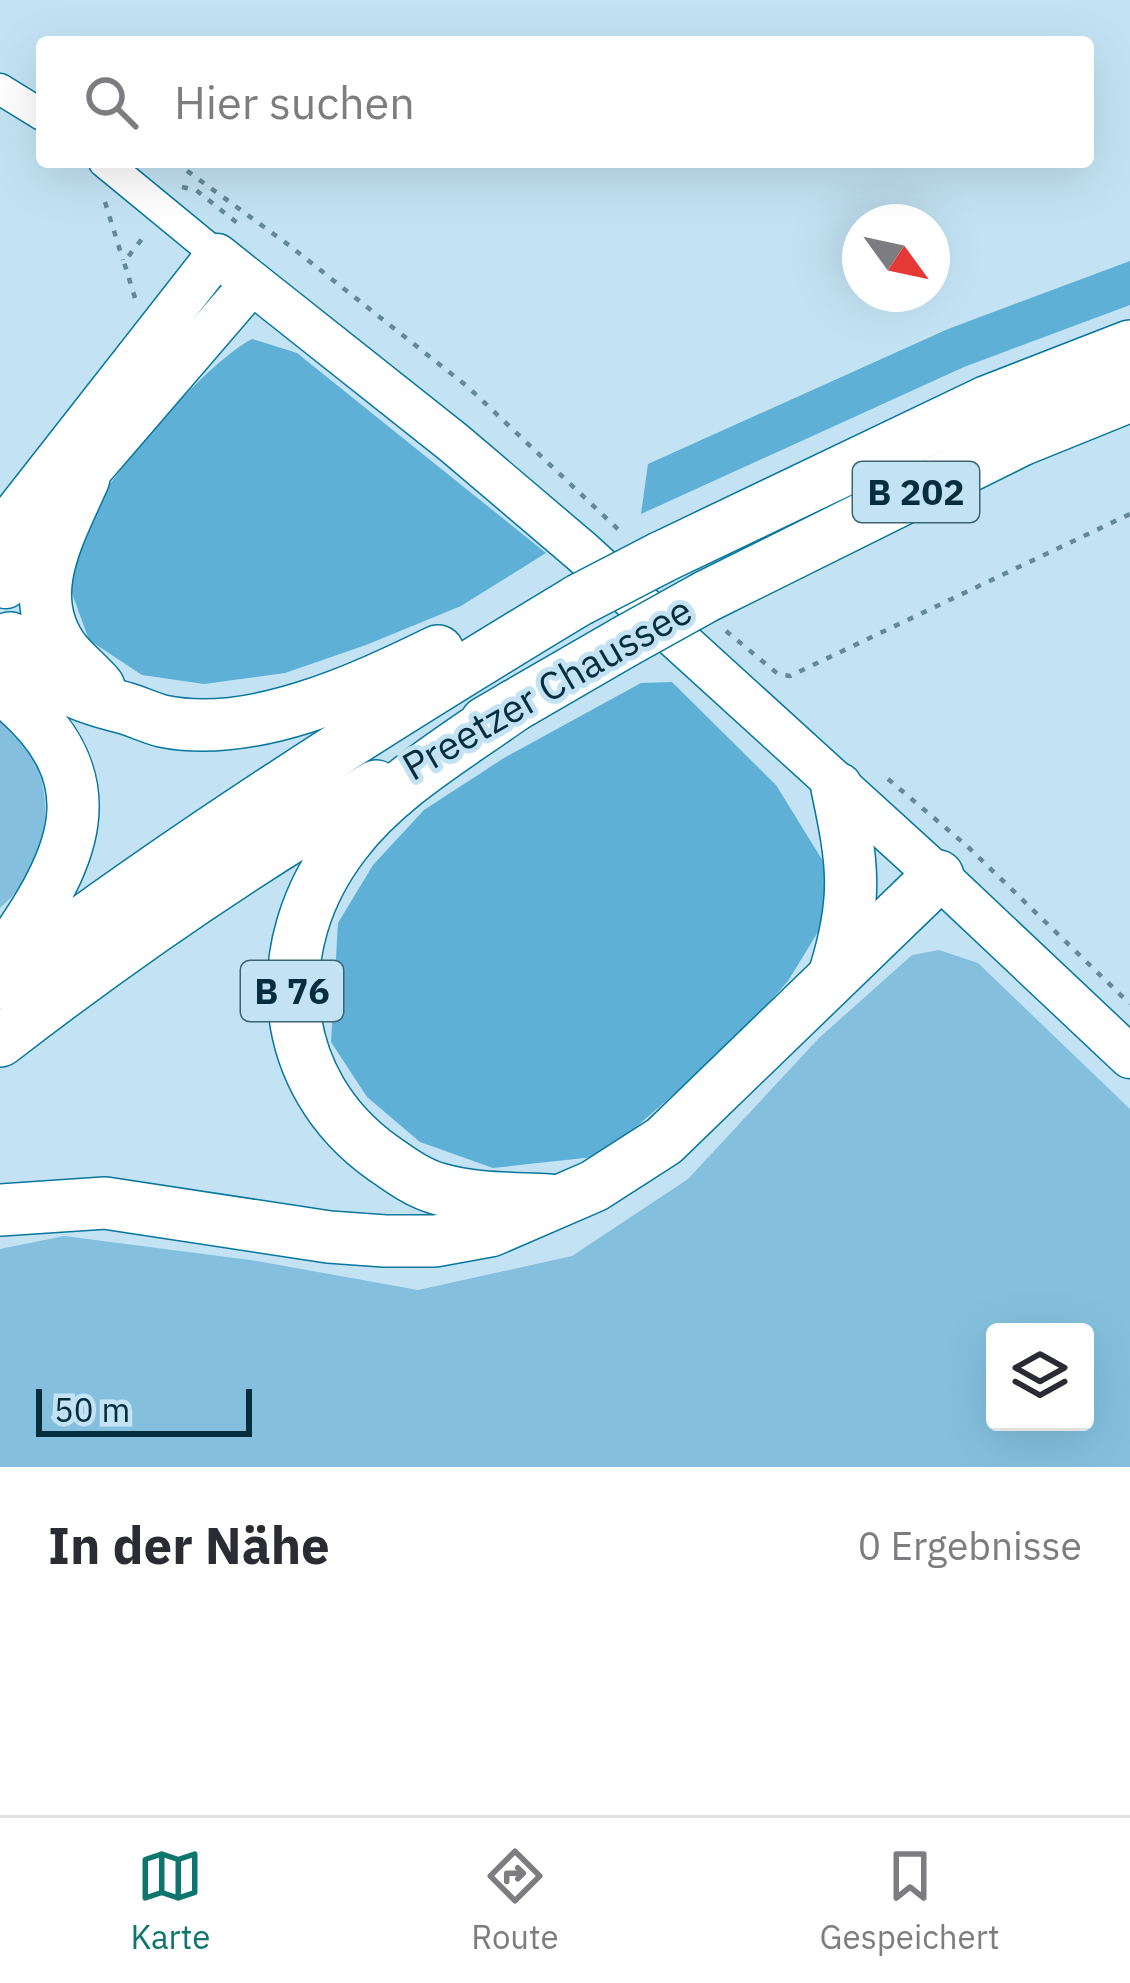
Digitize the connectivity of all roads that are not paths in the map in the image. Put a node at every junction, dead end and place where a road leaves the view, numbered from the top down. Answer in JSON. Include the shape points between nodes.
{"nodes":[{"id":1,"x":0,"y":89,"type":"edge"},
{"id":2,"x":36,"y":111,"type":"edge"},
{"id":3,"x":111,"y":168,"type":"edge"},
{"id":4,"x":217,"y":255,"type":"junction"},
{"id":5,"x":252,"y":283,"type":"junction"},
{"id":6,"x":1130,"y":346,"type":"edge"},
{"id":7,"x":1130,"y":396,"type":"edge"},
{"id":8,"x":84,"y":478,"type":"junction"},
{"id":9,"x":0,"y":532,"type":"edge"},
{"id":10,"x":3,"y":583,"type":"edge"},
{"id":11,"x":579,"y":600,"type":"junction"},
{"id":12,"x":713,"y":610,"type":"joint"},
{"id":13,"x":5,"y":647,"type":"edge"},
{"id":14,"x":0,"y":688,"type":"edge"},
{"id":15,"x":115,"y":705,"type":"junction"},
{"id":16,"x":515,"y":705,"type":"junction"},
{"id":17,"x":837,"y":788,"type":"junction"},
{"id":18,"x":938,"y":876,"type":"junction"},
{"id":19,"x":0,"y":964,"type":"edge"},
{"id":20,"x":835,"y":973,"type":"junction"},
{"id":21,"x":0,"y":983,"type":"edge"},
{"id":22,"x":0,"y":1041,"type":"edge"},
{"id":23,"x":1130,"y":1058,"type":"edge"},
{"id":24,"x":555,"y":1201,"type":"junction"},
{"id":25,"x":0,"y":1210,"type":"edge"}],
"edges":[{"from":1,"to":2,"type":"street"},
{"from":3,"to":4,"type":"street"},
{"from":4,"to":5,"type":"main road"},
{"from":4,"to":9,"type":"main road"},
{"from":5,"to":8,"type":"main road"},
{"from":5,"to":17,"type":"main road","via":[[581,551]]},
{"from":6,"to":11,"type":"highway","name":"Preetzer Chaussee","bridge":true,"via":[[644,547]]},
{"from":7,"to":12,"type":"highway","name":"Preetzer Chaussee","number":"B 202","via":[[1021,440]]},
{"from":8,"to":10,"type":"main road","via":[[58,501]]},
{"from":8,"to":15,"type":"highway","via":[[54,545],[45,594],[64,652]]},
{"from":10,"to":13,"type":"main road","via":[[13,612]]},
{"from":11,"to":15,"type":"highway","via":[[537,603],[379,680],[238,722],[162,721]]},
{"from":11,"to":21,"type":"highway","name":"Preetzer Chaussee","via":[[216,827]]},
{"from":12,"to":16,"type":"highway","name":"Preetzer Chaussee","number":"B 76","bridge":true,"via":[[626,641]]},
{"from":13,"to":15,"type":"highway","via":[[61,686]]},
{"from":14,"to":19,"type":"highway","via":[[48,732],[74,798],[55,883]]},
{"from":16,"to":22,"type":"highway","name":"Preetzer Chaussee","number":"B 76","via":[[305,827]]},
{"from":16,"to":24,"type":"highway","number":"B 76","via":[[380,803],[343,844],[301,930],[291,977],[294,1021],[318,1086],[342,1122],[406,1174],[438,1189]]},
{"from":17,"to":18,"type":"main road"},
{"from":17,"to":20,"type":"highway","via":[[853,901]]},
{"from":18,"to":20,"type":"highway"},
{"from":18,"to":23,"type":"main road"},
{"from":20,"to":24,"type":"highway","via":[[664,1142]]},
{"from":24,"to":25,"type":"highway","via":[[490,1232],[435,1241],[329,1238],[105,1204]]}]}
